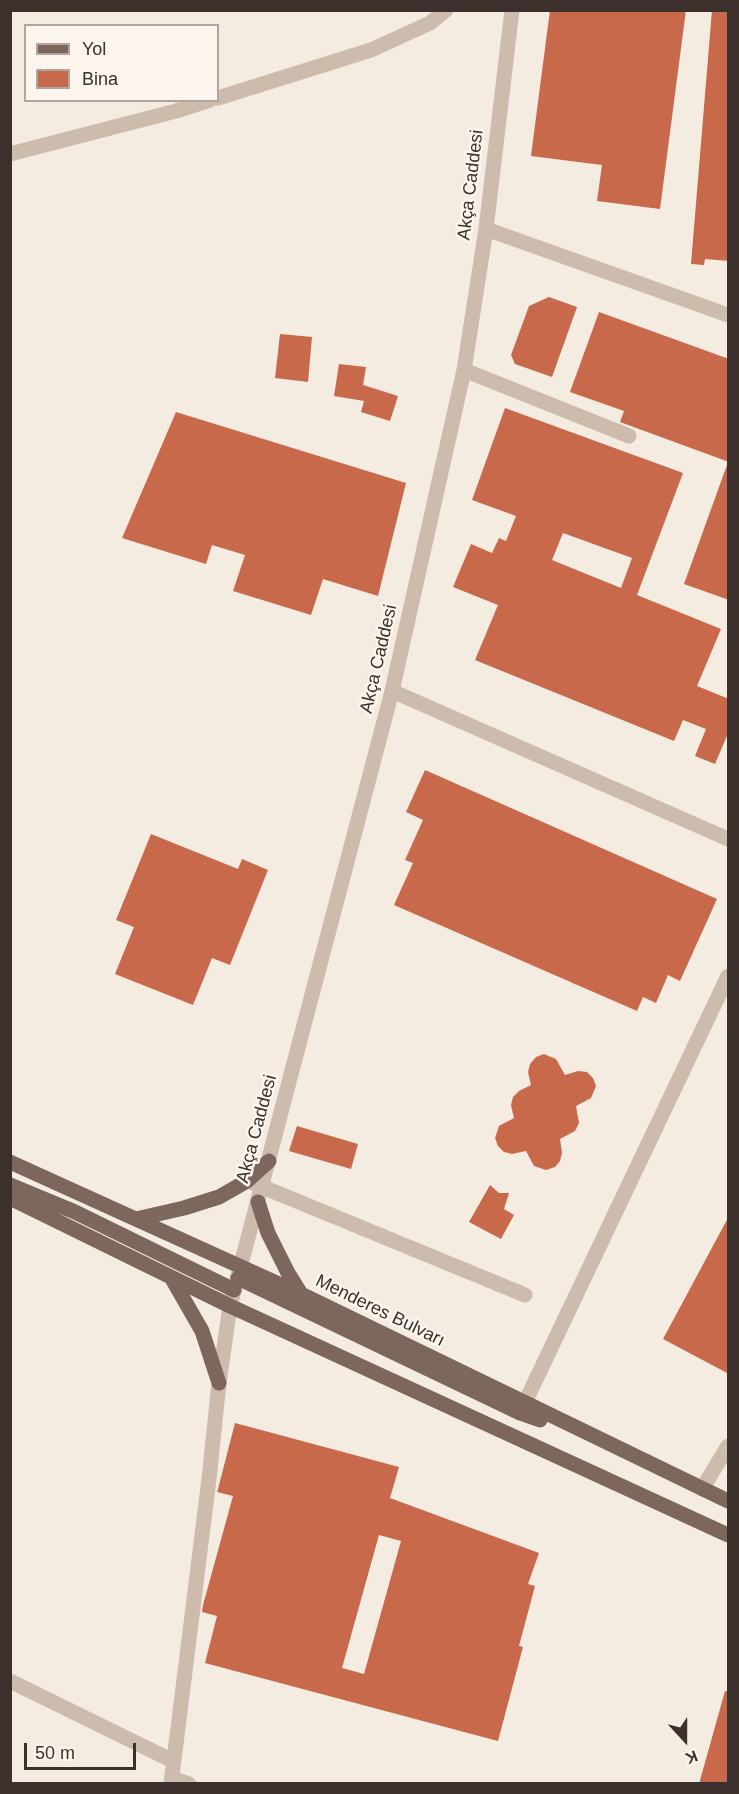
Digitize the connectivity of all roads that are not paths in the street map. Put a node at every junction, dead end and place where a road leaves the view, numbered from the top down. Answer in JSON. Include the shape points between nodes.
{"nodes":[{"id":1,"x":446,"y":10,"type":"edge"},
{"id":2,"x":512,"y":10,"type":"edge"},
{"id":3,"x":219,"y":98,"type":"edge"},
{"id":4,"x":204,"y":102,"type":"edge"},
{"id":5,"x":10,"y":154,"type":"edge"},
{"id":6,"x":486,"y":229,"type":"junction"},
{"id":7,"x":729,"y":315,"type":"edge"},
{"id":8,"x":464,"y":370,"type":"junction"},
{"id":9,"x":629,"y":436,"type":"dead end"},
{"id":10,"x":392,"y":691,"type":"junction"},
{"id":11,"x":729,"y":839,"type":"edge"},
{"id":12,"x":729,"y":975,"type":"edge"},
{"id":13,"x":269,"y":1161,"type":"junction"},
{"id":14,"x":10,"y":1162,"type":"edge"},
{"id":15,"x":247,"y":1181,"type":"junction"},
{"id":16,"x":10,"y":1185,"type":"edge"},
{"id":17,"x":262,"y":1186,"type":"junction"},
{"id":18,"x":10,"y":1198,"type":"edge"},
{"id":19,"x":258,"y":1202,"type":"junction"},
{"id":20,"x":136,"y":1219,"type":"junction"},
{"id":21,"x":171,"y":1277,"type":"junction"},
{"id":22,"x":238,"y":1278,"type":"junction"},
{"id":23,"x":301,"y":1294,"type":"junction"},
{"id":24,"x":525,"y":1296,"type":"dead end"},
{"id":25,"x":230,"y":1306,"type":"junction"},
{"id":26,"x":219,"y":1383,"type":"junction"},
{"id":27,"x":523,"y":1408,"type":"junction"},
{"id":28,"x":729,"y":1446,"type":"edge"},
{"id":29,"x":702,"y":1489,"type":"junction"},
{"id":30,"x":729,"y":1501,"type":"edge"},
{"id":31,"x":729,"y":1535,"type":"edge"},
{"id":32,"x":10,"y":1681,"type":"edge"},
{"id":33,"x":173,"y":1761,"type":"junction"},
{"id":34,"x":171,"y":1781,"type":"edge"},
{"id":35,"x":189,"y":1784,"type":"edge"}],
"edges":[{"from":1,"to":3,"type":"street","via":[[430,23],[371,50]]},
{"from":2,"to":6,"type":"street","name":"Akça Caddesi"},
{"from":4,"to":5,"type":"street"},
{"from":6,"to":7,"type":"street"},
{"from":6,"to":8,"type":"street","name":"Akça Caddesi"},
{"from":8,"to":9,"type":"street"},
{"from":8,"to":10,"type":"street","name":"Akça Caddesi"},
{"from":10,"to":11,"type":"street"},
{"from":10,"to":13,"type":"street","name":"Akça Caddesi"},
{"from":12,"to":27,"type":"street"},
{"from":13,"to":15,"type":"main road"},
{"from":13,"to":17,"type":"street","name":"Akça Caddesi"},
{"from":14,"to":20,"type":"main road","name":"Menderes Bulvarı"},
{"from":15,"to":17,"type":"street"},
{"from":15,"to":20,"type":"main road","via":[[219,1197]]},
{"from":16,"to":22,"type":"main road"},
{"from":17,"to":19,"type":"street","name":"Akça Caddesi"},
{"from":17,"to":24,"type":"street"},
{"from":18,"to":21,"type":"main road"},
{"from":19,"to":22,"type":"street","name":"Akça Caddesi"},
{"from":19,"to":23,"type":"main road","via":[[268,1233]]},
{"from":20,"to":22,"type":"main road","name":"Menderes Bulvarı"},
{"from":21,"to":25,"type":"main road"},
{"from":21,"to":26,"type":"main road","via":[[202,1331]]},
{"from":22,"to":23,"type":"main road","name":"Menderes Bulvarı"},
{"from":22,"to":25,"type":"street","name":"Akça Caddesi"},
{"from":22,"to":27,"type":"main road"},
{"from":23,"to":27,"type":"main road","name":"Menderes Bulvarı"},
{"from":25,"to":26,"type":"street","name":"Akça Caddesi"},
{"from":25,"to":31,"type":"main road"},
{"from":26,"to":33,"type":"street","name":"Akça Caddesi"},
{"from":27,"to":29,"type":"main road","name":"Menderes Bulvarı"},
{"from":28,"to":29,"type":"street"},
{"from":29,"to":30,"type":"main road","name":"Menderes Bulvarı"},
{"from":32,"to":33,"type":"street"},
{"from":33,"to":34,"type":"street","name":"Akça Caddesi"},
{"from":34,"to":35,"type":"street"}]}
